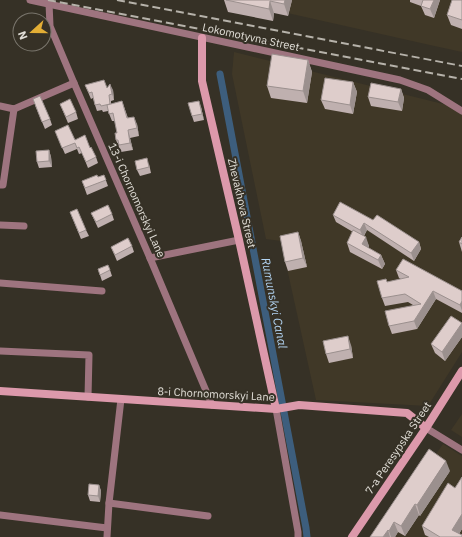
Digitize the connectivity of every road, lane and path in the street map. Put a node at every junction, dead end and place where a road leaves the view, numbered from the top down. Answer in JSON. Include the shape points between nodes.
{"nodes":[{"id":1,"x":30,"y":0,"type":"edge"},
{"id":2,"x":50,"y":3,"type":"junction"},
{"id":3,"x":202,"y":38,"type":"junction"},
{"id":4,"x":74,"y":83,"type":"junction"},
{"id":5,"x":0,"y":106,"type":"edge"},
{"id":6,"x":14,"y":109,"type":"junction"},
{"id":7,"x":462,"y":111,"type":"edge"},
{"id":8,"x":0,"y":185,"type":"edge"},
{"id":9,"x":0,"y":225,"type":"edge"},
{"id":10,"x":24,"y":226,"type":"dead end"},
{"id":11,"x":239,"y":240,"type":"junction"},
{"id":12,"x":150,"y":258,"type":"junction"},
{"id":13,"x":0,"y":283,"type":"edge"},
{"id":14,"x":102,"y":291,"type":"dead end"},
{"id":15,"x":0,"y":351,"type":"edge"},
{"id":16,"x":462,"y":371,"type":"edge"},
{"id":17,"x":0,"y":390,"type":"edge"},
{"id":18,"x":88,"y":397,"type":"junction"},
{"id":19,"x":121,"y":399,"type":"junction"},
{"id":20,"x":212,"y":405,"type":"junction"},
{"id":21,"x":276,"y":409,"type":"junction"},
{"id":22,"x":426,"y":428,"type":"junction"},
{"id":23,"x":462,"y":450,"type":"edge"},
{"id":24,"x":109,"y":503,"type":"junction"},
{"id":25,"x":0,"y":515,"type":"edge"},
{"id":26,"x":208,"y":516,"type":"dead end"},
{"id":27,"x":107,"y":528,"type":"junction"},
{"id":28,"x":107,"y":537,"type":"edge"},
{"id":29,"x":298,"y":537,"type":"edge"},
{"id":30,"x":352,"y":537,"type":"edge"}],
"edges":[{"from":1,"to":2,"type":"street","name":"Lokomotyvna Street"},
{"from":2,"to":3,"type":"street","name":"Lokomotyvna Street"},
{"from":2,"to":4,"type":"street","name":"13-i Chornomorskyi Lane","via":[[50,26]]},
{"from":3,"to":7,"type":"street","name":"Lokomotyvna Street","via":[[400,80],[428,90]]},
{"from":3,"to":11,"type":"street","name":"Zhevakhova Street","via":[[202,81]]},
{"from":4,"to":6,"type":"street"},
{"from":4,"to":12,"type":"street","name":"13-i Chornomorskyi Lane"},
{"from":5,"to":6,"type":"street"},
{"from":6,"to":8,"type":"street","via":[[3,185]]},
{"from":9,"to":10,"type":"street"},
{"from":11,"to":12,"type":"street"},
{"from":11,"to":21,"type":"street","name":"Zhevakhova Street"},
{"from":12,"to":20,"type":"street","name":"13-i Chornomorskyi Lane"},
{"from":13,"to":14,"type":"street"},
{"from":15,"to":18,"type":"street","via":[[89,356]]},
{"from":16,"to":22,"type":"street","name":"7-a Peresypska Street"},
{"from":17,"to":18,"type":"street","name":"8-i Chornomorskyi Lane"},
{"from":18,"to":19,"type":"street","name":"8-i Chornomorskyi Lane"},
{"from":19,"to":20,"type":"street","name":"8-i Chornomorskyi Lane"},
{"from":19,"to":24,"type":"street"},
{"from":20,"to":21,"type":"street","name":"8-i Chornomorskyi Lane"},
{"from":21,"to":22,"type":"street","name":"8-i Chornomorskyi Lane","via":[[299,405],[407,413]]},
{"from":21,"to":29,"type":"street","name":"Zhevakhova Street"},
{"from":22,"to":23,"type":"street"},
{"from":22,"to":30,"type":"street","name":"7-a Peresypska Street"},
{"from":24,"to":26,"type":"street"},
{"from":24,"to":27,"type":"street"},
{"from":25,"to":27,"type":"street"},
{"from":27,"to":28,"type":"street"}]}
